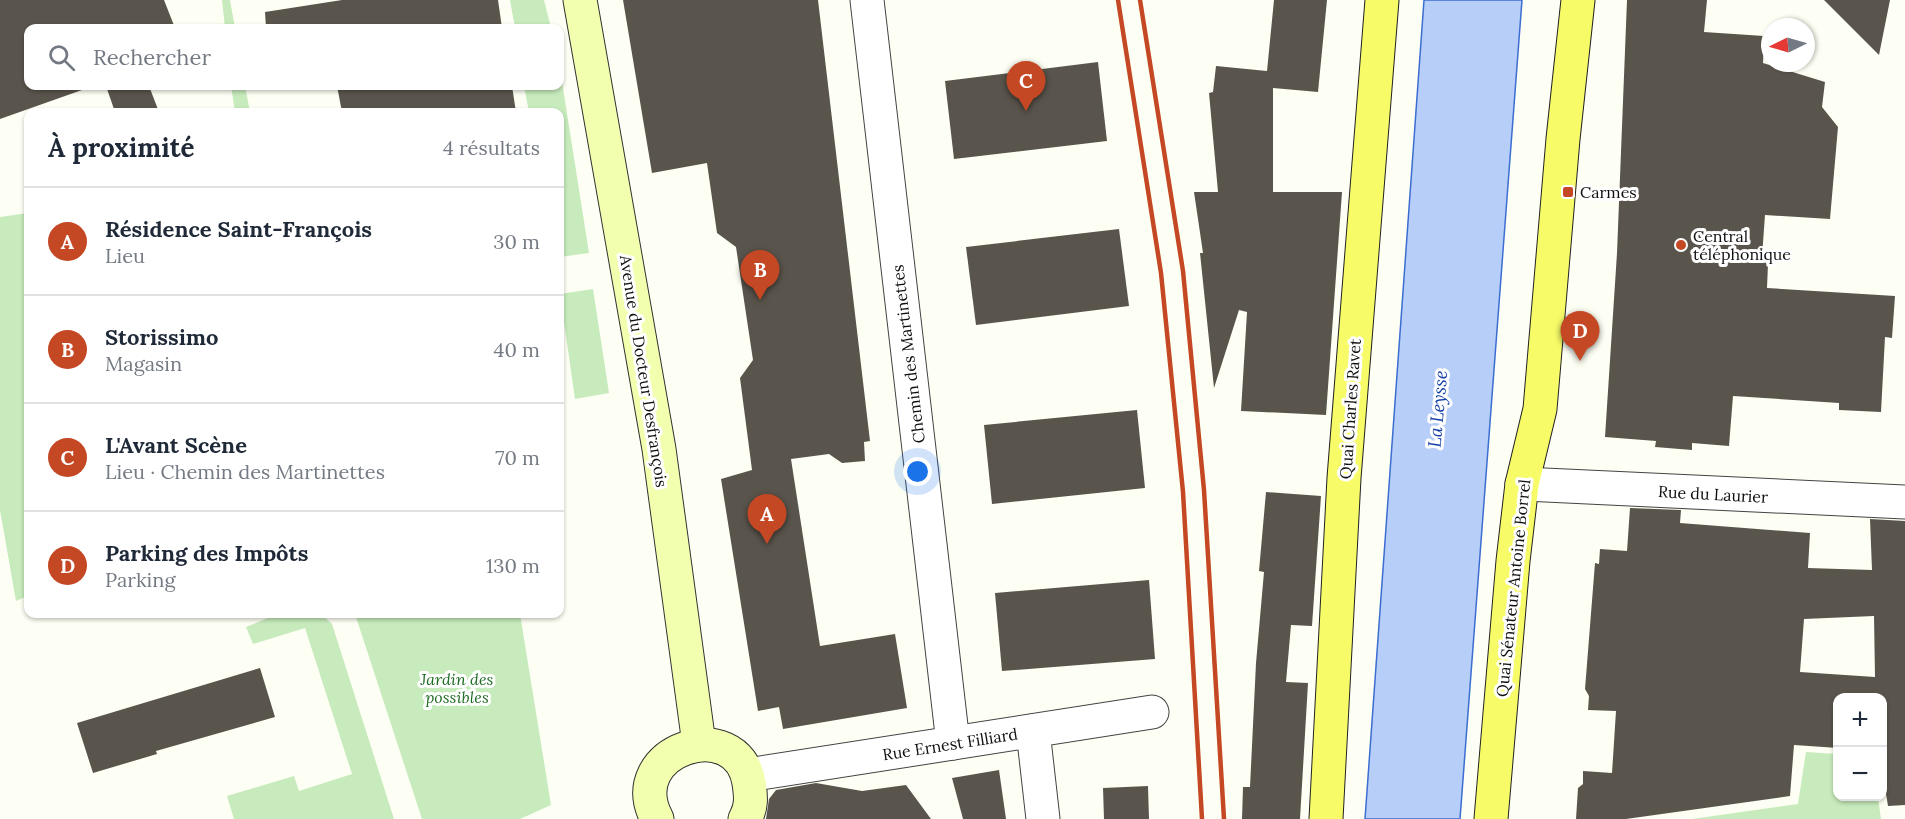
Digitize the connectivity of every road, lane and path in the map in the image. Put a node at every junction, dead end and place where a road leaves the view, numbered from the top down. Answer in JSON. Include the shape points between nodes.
{"nodes":[{"id":1,"x":580,"y":0,"type":"edge"},
{"id":2,"x":867,"y":0,"type":"edge"},
{"id":3,"x":1382,"y":0,"type":"edge"},
{"id":4,"x":1578,"y":0,"type":"edge"},
{"id":5,"x":1522,"y":484,"type":"junction"},
{"id":6,"x":1905,"y":502,"type":"edge"},
{"id":7,"x":1152,"y":712,"type":"dead end"},
{"id":8,"x":1033,"y":731,"type":"junction"},
{"id":9,"x":953,"y":743,"type":"junction"},
{"id":10,"x":699,"y":744,"type":"junction"},
{"id":11,"x":748,"y":775,"type":"junction"},
{"id":12,"x":657,"y":819,"type":"edge"},
{"id":13,"x":745,"y":819,"type":"edge"},
{"id":14,"x":1042,"y":819,"type":"edge"},
{"id":15,"x":1326,"y":819,"type":"edge"},
{"id":16,"x":1491,"y":819,"type":"edge"}],
"edges":[{"from":1,"to":10,"type":"main road","name":"Avenue du Docteur Desfrançois","via":[[659,449]]},
{"from":2,"to":9,"type":"street","name":"Chemin des Martinettes"},
{"from":3,"to":15,"type":"main road","name":"Quai Charles Ravet","via":[[1344,478]]},
{"from":4,"to":5,"type":"main road","name":"Quai Sénateur Antoine Borrel","via":[[1540,409]]},
{"from":5,"to":6,"type":"street","name":"Rue du Laurier"},
{"from":5,"to":16,"type":"main road","name":"Quai Sénateur Antoine Borrel"},
{"from":7,"to":8,"type":"street","name":"Rue Ernest Filliard"},
{"from":8,"to":9,"type":"street","name":"Rue Ernest Filliard"},
{"from":8,"to":14,"type":"street"},
{"from":9,"to":11,"type":"street","name":"Rue Ernest Filliard"},
{"from":10,"to":11,"type":"main road","via":[[712,745],[730,754]]},
{"from":10,"to":12,"type":"main road","via":[[680,748],[656,771],[650,798]]},
{"from":11,"to":13,"type":"main road","via":[[752,800]]}]}
